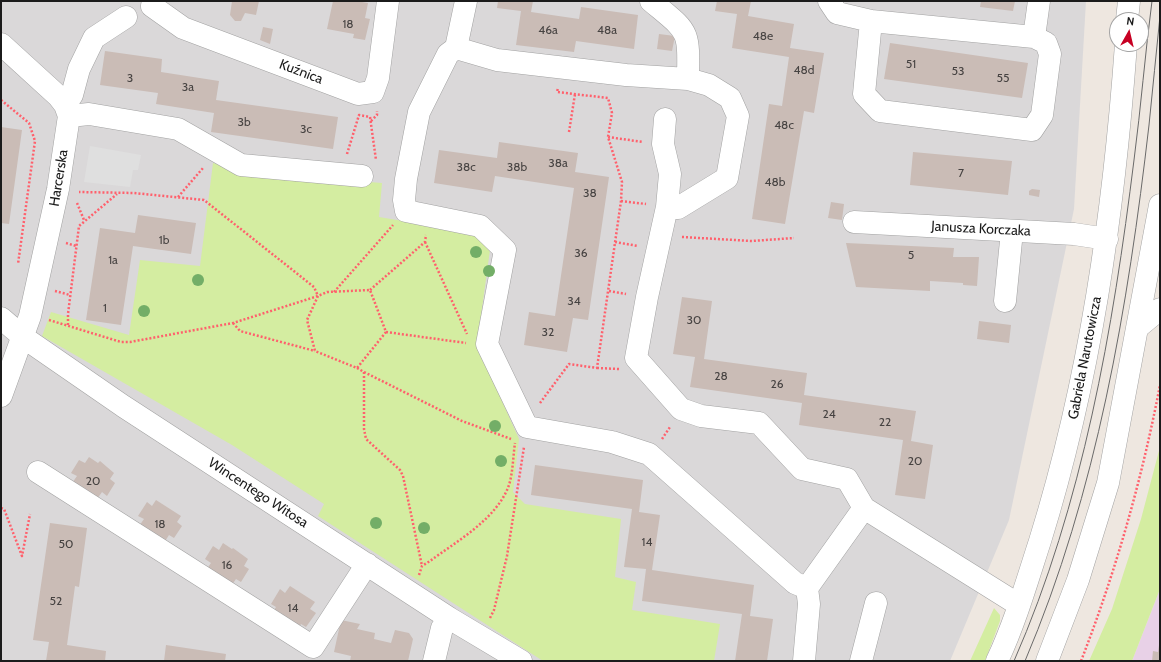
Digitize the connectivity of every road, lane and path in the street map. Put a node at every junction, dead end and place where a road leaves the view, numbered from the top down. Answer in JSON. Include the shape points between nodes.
{"nodes":[{"id":1,"x":153,"y":1,"type":"edge"},
{"id":2,"x":388,"y":1,"type":"edge"},
{"id":3,"x":466,"y":1,"type":"edge"},
{"id":4,"x":651,"y":1,"type":"edge"},
{"id":5,"x":828,"y":1,"type":"edge"},
{"id":6,"x":1038,"y":1,"type":"edge"},
{"id":7,"x":1129,"y":1,"type":"edge"},
{"id":8,"x":1128,"y":12,"type":"edge"},
{"id":9,"x":126,"y":17,"type":"dead end"},
{"id":10,"x":871,"y":21,"type":"junction"},
{"id":11,"x":1034,"y":37,"type":"junction"},
{"id":12,"x":1,"y":44,"type":"edge"},
{"id":13,"x":456,"y":48,"type":"junction"},
{"id":14,"x":1125,"y":52,"type":"edge"},
{"id":15,"x":561,"y":67,"type":"junction"},
{"id":16,"x":688,"y":79,"type":"junction"},
{"id":17,"x":575,"y":94,"type":"junction"},
{"id":18,"x":1,"y":100,"type":"edge"},
{"id":19,"x":67,"y":111,"type":"junction"},
{"id":20,"x":665,"y":119,"type":"dead end"},
{"id":21,"x":569,"y":132,"type":"dead end"},
{"id":22,"x":608,"y":137,"type":"junction"},
{"id":23,"x":635,"y":141,"type":"dead end"},
{"id":24,"x":218,"y":151,"type":"junction"},
{"id":25,"x":34,"y":154,"type":"junction"},
{"id":26,"x":39,"y":154,"type":"dead end"},
{"id":27,"x":370,"y":169,"type":"joint"},
{"id":28,"x":341,"y":174,"type":"junction"},
{"id":29,"x":65,"y":190,"type":"junction"},
{"id":30,"x":118,"y":194,"type":"junction"},
{"id":31,"x":177,"y":198,"type":"junction"},
{"id":32,"x":621,"y":201,"type":"junction"},
{"id":33,"x":1160,"y":204,"type":"edge"},
{"id":34,"x":667,"y":207,"type":"junction"},
{"id":35,"x":406,"y":211,"type":"junction"},
{"id":36,"x":428,"y":216,"type":"junction"},
{"id":37,"x":84,"y":220,"type":"junction"},
{"id":38,"x":854,"y":222,"type":"dead end"},
{"id":39,"x":1012,"y":231,"type":"junction"},
{"id":40,"x":661,"y":236,"type":"junction"},
{"id":41,"x":794,"y":238,"type":"dead end"},
{"id":42,"x":1107,"y":239,"type":"junction"},
{"id":43,"x":425,"y":242,"type":"junction"},
{"id":44,"x":1156,"y":260,"type":"edge"},
{"id":45,"x":17,"y":272,"type":"dead end"},
{"id":46,"x":370,"y":290,"type":"junction"},
{"id":47,"x":334,"y":292,"type":"junction"},
{"id":48,"x":318,"y":296,"type":"junction"},
{"id":49,"x":1005,"y":301,"type":"dead end"},
{"id":50,"x":1160,"y":309,"type":"edge"},
{"id":51,"x":1,"y":318,"type":"edge"},
{"id":52,"x":50,"y":321,"type":"dead end"},
{"id":53,"x":233,"y":323,"type":"junction"},
{"id":54,"x":68,"y":325,"type":"junction"},
{"id":55,"x":1137,"y":328,"type":"junction"},
{"id":56,"x":386,"y":332,"type":"junction"},
{"id":57,"x":468,"y":336,"type":"dead end"},
{"id":58,"x":23,"y":337,"type":"junction"},
{"id":59,"x":472,"y":344,"type":"dead end"},
{"id":60,"x":315,"y":351,"type":"junction"},
{"id":61,"x":357,"y":368,"type":"junction"},
{"id":62,"x":364,"y":372,"type":"junction"},
{"id":63,"x":1160,"y":385,"type":"edge"},
{"id":64,"x":1,"y":396,"type":"edge"},
{"id":65,"x":518,"y":434,"type":"junction"},
{"id":66,"x":38,"y":472,"type":"dead end"},
{"id":67,"x":1,"y":508,"type":"edge"},
{"id":68,"x":864,"y":508,"type":"junction"},
{"id":69,"x":30,"y":514,"type":"dead end"},
{"id":70,"x":367,"y":564,"type":"junction"},
{"id":71,"x":422,"y":566,"type":"junction"},
{"id":72,"x":807,"y":588,"type":"junction"},
{"id":73,"x":411,"y":593,"type":"junction"},
{"id":74,"x":876,"y":603,"type":"dead end"},
{"id":75,"x":1019,"y":605,"type":"junction"},
{"id":76,"x":449,"y":618,"type":"junction"},
{"id":77,"x":481,"y":638,"type":"junction"},
{"id":78,"x":434,"y":661,"type":"edge"},
{"id":79,"x":521,"y":661,"type":"edge"},
{"id":80,"x":804,"y":661,"type":"edge"},
{"id":81,"x":862,"y":661,"type":"edge"},
{"id":82,"x":997,"y":661,"type":"edge"},
{"id":83,"x":1047,"y":661,"type":"edge"},
{"id":84,"x":1081,"y":661,"type":"edge"}],
"edges":[{"from":1,"to":2,"type":"street","name":"Kuźnica","via":[[152,6],[183,28],[358,94],[373,92],[378,78]]},
{"from":3,"to":13,"type":"street"},
{"from":4,"to":16,"type":"street","via":[[683,28],[688,40]]},
{"from":5,"to":10,"type":"street","via":[[837,12]]},
{"from":6,"to":11,"type":"street"},
{"from":7,"to":8,"type":"street"},
{"from":9,"to":19,"type":"street","name":"Harcerska","via":[[94,38],[79,69]]},
{"from":10,"to":11,"type":"street"},
{"from":10,"to":11,"type":"street","via":[[864,94],[880,111],[1032,130],[1042,115],[1050,54],[1046,43]]},
{"from":12,"to":19,"type":"street"},
{"from":13,"to":15,"type":"street","via":[[497,60]]},
{"from":13,"to":35,"type":"street","via":[[448,54],[419,112],[406,179]]},
{"from":14,"to":42,"type":"street","name":"Gabriela Narutowicza","via":[[1120,130]]},
{"from":15,"to":16,"type":"street"},
{"from":15,"to":17,"type":"path","via":[[557,92]]},
{"from":16,"to":34,"type":"street","via":[[709,85],[730,98],[738,116],[727,178],[678,208]]},
{"from":17,"to":21,"type":"path"},
{"from":17,"to":22,"type":"path","via":[[608,98],[612,113]]},
{"from":18,"to":25,"type":"path","via":[[29,123],[35,141]]},
{"from":19,"to":24,"type":"street","via":[[178,129]]},
{"from":19,"to":29,"type":"street","name":"Harcerska"},
{"from":20,"to":34,"type":"street","via":[[663,144],[670,174]]},
{"from":22,"to":23,"type":"path"},
{"from":22,"to":32,"type":"path","via":[[622,182]]},
{"from":24,"to":28,"type":"street","via":[[241,165]]},
{"from":24,"to":31,"type":"path"},
{"from":25,"to":26,"type":"path"},
{"from":25,"to":45,"type":"path"},
{"from":27,"to":28,"type":"street"},
{"from":27,"to":28,"type":"path","via":[[375,156],[370,116],[360,115]]},
{"from":29,"to":30,"type":"path"},
{"from":29,"to":37,"type":"path"},
{"from":29,"to":58,"type":"street","name":"Harcerska"},
{"from":30,"to":31,"type":"path","via":[[134,193]]},
{"from":30,"to":37,"type":"path"},
{"from":31,"to":48,"type":"path","via":[[204,200],[314,287]]},
{"from":32,"to":34,"type":"path"},
{"from":32,"to":65,"type":"path","via":[[597,368],[569,364],[540,402],[537,419]]},
{"from":33,"to":44,"type":"street"},
{"from":34,"to":40,"type":"street"},
{"from":35,"to":36,"type":"street"},
{"from":35,"to":47,"type":"path"},
{"from":36,"to":43,"type":"path"},
{"from":36,"to":65,"type":"street","via":[[480,226],[505,250],[487,344]]},
{"from":37,"to":54,"type":"path","via":[[79,226]]},
{"from":38,"to":39,"type":"street","name":"Janusza Korczaka"},
{"from":39,"to":42,"type":"street","name":"Janusza Korczaka","via":[[1074,234]]},
{"from":39,"to":49,"type":"street"},
{"from":40,"to":41,"type":"path","via":[[752,241]]},
{"from":40,"to":68,"type":"street","via":[[636,358],[681,409],[701,416],[758,423],[802,469],[847,479]]},
{"from":42,"to":75,"type":"street","name":"Gabriela Narutowicza","via":[[1085,367],[1060,476]]},
{"from":43,"to":46,"type":"path"},
{"from":43,"to":57,"type":"path"},
{"from":44,"to":55,"type":"street"},
{"from":46,"to":47,"type":"path"},
{"from":46,"to":56,"type":"path"},
{"from":47,"to":48,"type":"path"},
{"from":48,"to":53,"type":"path"},
{"from":48,"to":60,"type":"path","via":[[307,320]]},
{"from":50,"to":55,"type":"street"},
{"from":51,"to":58,"type":"street","name":"Wincentego Witosa"},
{"from":52,"to":54,"type":"path"},
{"from":53,"to":54,"type":"path","via":[[130,342],[121,342]]},
{"from":53,"to":60,"type":"path","via":[[240,331]]},
{"from":55,"to":83,"type":"street","via":[[1108,483],[1078,580]]},
{"from":56,"to":59,"type":"path"},
{"from":56,"to":61,"type":"path"},
{"from":58,"to":64,"type":"street","name":"Harcerska"},
{"from":58,"to":70,"type":"street","name":"Wincentego Witosa","via":[[123,406]]},
{"from":60,"to":61,"type":"path"},
{"from":61,"to":62,"type":"path"},
{"from":62,"to":65,"type":"path","via":[[462,422]]},
{"from":62,"to":71,"type":"path","via":[[366,439],[400,470],[403,476]]},
{"from":63,"to":84,"type":"path","via":[[1125,533]]},
{"from":65,"to":71,"type":"path","via":[[508,486],[496,506],[481,523]]},
{"from":65,"to":72,"type":"street","via":[[612,442],[649,454],[795,583]]},
{"from":65,"to":77,"type":"path","via":[[507,556],[494,610]]},
{"from":66,"to":70,"type":"street","via":[[313,646]]},
{"from":67,"to":69,"type":"path","via":[[4,509],[22,556]]},
{"from":68,"to":72,"type":"street"},
{"from":68,"to":75,"type":"street"},
{"from":70,"to":73,"type":"street","name":"Wincentego Witosa"},
{"from":71,"to":73,"type":"path"},
{"from":72,"to":80,"type":"street","via":[[809,604]]},
{"from":73,"to":76,"type":"street","name":"Wincentego Witosa"},
{"from":74,"to":81,"type":"street"},
{"from":75,"to":82,"type":"street","name":"Gabriela Narutowicza"},
{"from":76,"to":77,"type":"street","name":"Wincentego Witosa"},
{"from":76,"to":78,"type":"street","via":[[442,628]]},
{"from":77,"to":79,"type":"street","name":"Wincentego Witosa"}]}
